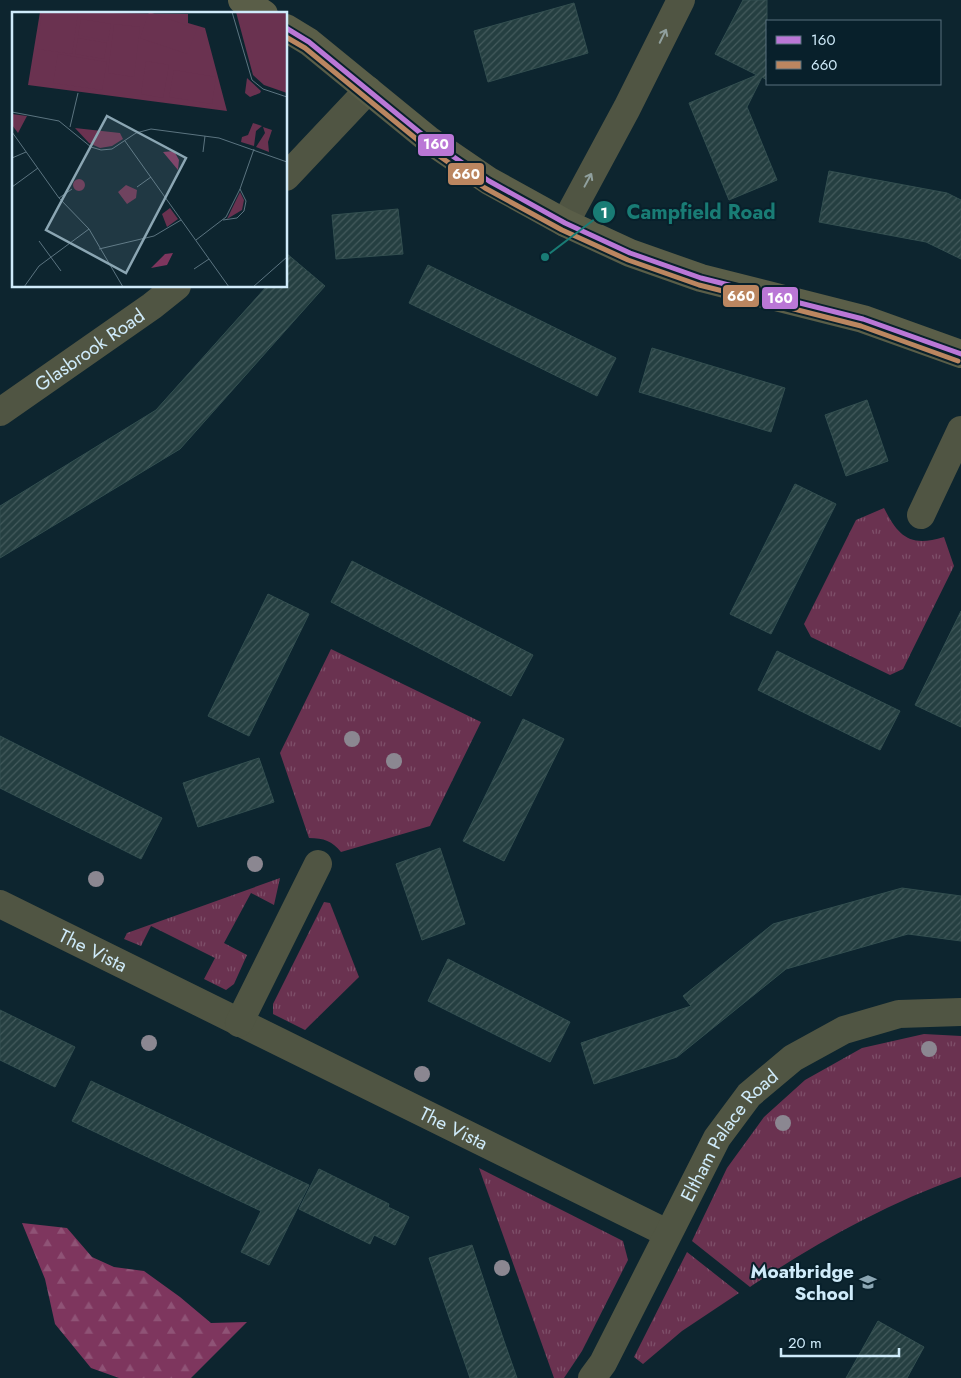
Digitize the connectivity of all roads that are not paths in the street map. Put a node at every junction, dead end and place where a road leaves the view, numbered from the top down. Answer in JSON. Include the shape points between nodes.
{"nodes":[{"id":1,"x":242,"y":0,"type":"edge"},
{"id":2,"x":681,"y":0,"type":"edge"},
{"id":3,"x":261,"y":12,"type":"edge"},
{"id":4,"x":288,"y":29,"type":"edge"},
{"id":5,"x":368,"y":90,"type":"junction"},
{"id":6,"x":288,"y":175,"type":"edge"},
{"id":7,"x":565,"y":223,"type":"junction"},
{"id":8,"x":174,"y":288,"type":"edge"},
{"id":9,"x":961,"y":354,"type":"edge"},
{"id":10,"x":0,"y":412,"type":"edge"},
{"id":11,"x":961,"y":430,"type":"edge"},
{"id":12,"x":921,"y":515,"type":"dead end"},
{"id":13,"x":318,"y":864,"type":"dead end"},
{"id":14,"x":0,"y":904,"type":"edge"},
{"id":15,"x":961,"y":1012,"type":"edge"},
{"id":16,"x":240,"y":1023,"type":"junction"},
{"id":17,"x":667,"y":1234,"type":"junction"},
{"id":18,"x":592,"y":1378,"type":"edge"}],
"edges":[{"from":1,"to":3,"type":"street"},
{"from":7,"to":2,"type":"street","one_way":true},
{"from":4,"to":5,"type":"street","via":[[309,42]]},
{"from":5,"to":6,"type":"street"},
{"from":5,"to":7,"type":"street","via":[[429,140],[489,181]]},
{"from":7,"to":9,"type":"street","via":[[630,253],[701,278],[863,319]]},
{"from":8,"to":10,"type":"street","name":"Glasbrook Road"},
{"from":11,"to":12,"type":"street"},
{"from":13,"to":16,"type":"street"},
{"from":14,"to":16,"type":"street","name":"The Vista"},
{"from":15,"to":17,"type":"street","name":"Eltham Palace Road","via":[[899,1014],[844,1030],[794,1058],[749,1096],[717,1138]]},
{"from":16,"to":17,"type":"street","name":"The Vista"},
{"from":17,"to":18,"type":"street","name":"Eltham Palace Road","via":[[603,1363]]}]}
